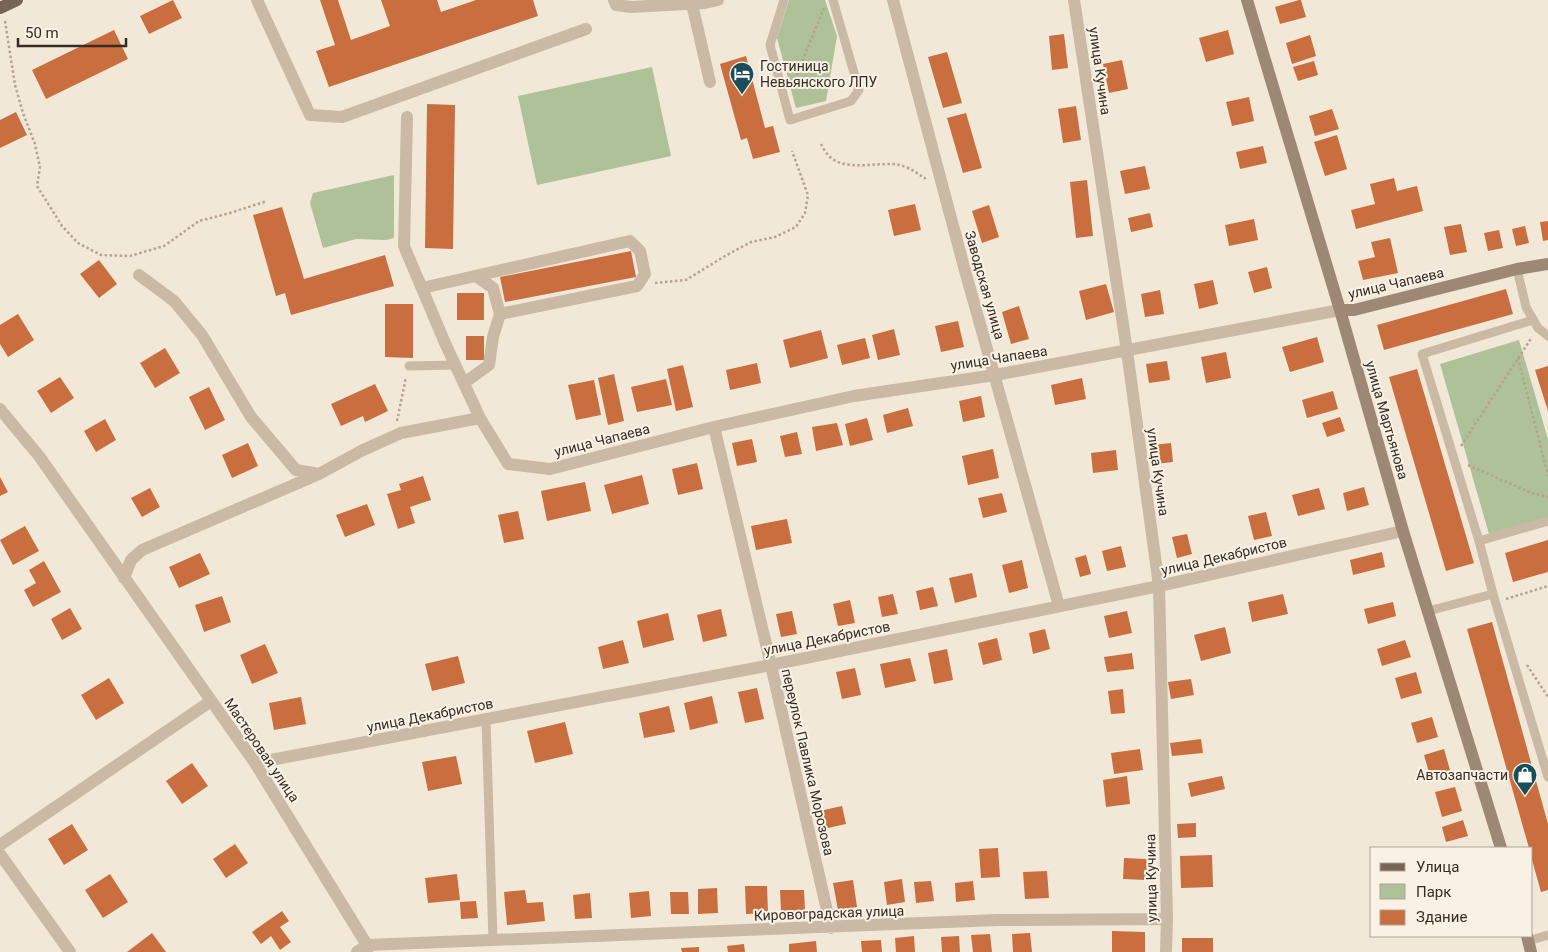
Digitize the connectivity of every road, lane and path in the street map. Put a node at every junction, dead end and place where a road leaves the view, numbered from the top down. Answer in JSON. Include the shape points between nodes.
{"nodes":[{"id":1,"x":17,"y":0,"type":"edge"},
{"id":2,"x":257,"y":0,"type":"edge"},
{"id":3,"x":718,"y":0,"type":"edge"},
{"id":4,"x":784,"y":0,"type":"edge"},
{"id":5,"x":827,"y":0,"type":"edge"},
{"id":6,"x":833,"y":0,"type":"edge"},
{"id":7,"x":893,"y":0,"type":"edge"},
{"id":8,"x":1074,"y":0,"type":"edge"},
{"id":9,"x":1247,"y":0,"type":"edge"},
{"id":10,"x":615,"y":2,"type":"edge"},
{"id":11,"x":692,"y":4,"type":"junction"},
{"id":12,"x":1,"y":8,"type":"edge"},
{"id":13,"x":586,"y":28,"type":"dead end"},
{"id":14,"x":710,"y":82,"type":"dead end"},
{"id":15,"x":785,"y":103,"type":"junction"},
{"id":16,"x":406,"y":117,"type":"dead end"},
{"id":17,"x":820,"y":144,"type":"dead end"},
{"id":18,"x":792,"y":151,"type":"dead end"},
{"id":19,"x":940,"y":176,"type":"junction"},
{"id":20,"x":268,"y":200,"type":"dead end"},
{"id":21,"x":1548,"y":264,"type":"edge"},
{"id":22,"x":1517,"y":270,"type":"junction"},
{"id":23,"x":139,"y":275,"type":"dead end"},
{"id":24,"x":476,"y":276,"type":"junction"},
{"id":25,"x":640,"y":282,"type":"junction"},
{"id":26,"x":422,"y":288,"type":"junction"},
{"id":27,"x":1340,"y":310,"type":"junction"},
{"id":28,"x":500,"y":314,"type":"junction"},
{"id":29,"x":1535,"y":324,"type":"junction"},
{"id":30,"x":1548,"y":336,"type":"edge"},
{"id":31,"x":1127,"y":351,"type":"junction"},
{"id":32,"x":1518,"y":358,"type":"junction"},
{"id":33,"x":456,"y":365,"type":"junction"},
{"id":34,"x":409,"y":366,"type":"joint"},
{"id":35,"x":995,"y":375,"type":"junction"},
{"id":36,"x":464,"y":383,"type":"junction"},
{"id":37,"x":0,"y":409,"type":"edge"},
{"id":38,"x":480,"y":418,"type":"junction"},
{"id":39,"x":714,"y":427,"type":"junction"},
{"id":40,"x":391,"y":438,"type":"junction"},
{"id":41,"x":1453,"y":459,"type":"junction"},
{"id":42,"x":319,"y":474,"type":"junction"},
{"id":43,"x":1548,"y":476,"type":"edge"},
{"id":44,"x":1548,"y":497,"type":"edge"},
{"id":45,"x":1548,"y":521,"type":"edge"},
{"id":46,"x":1403,"y":531,"type":"junction"},
{"id":47,"x":1479,"y":541,"type":"junction"},
{"id":48,"x":124,"y":578,"type":"junction"},
{"id":49,"x":1159,"y":586,"type":"junction"},
{"id":50,"x":1548,"y":586,"type":"edge"},
{"id":51,"x":1495,"y":598,"type":"junction"},
{"id":52,"x":1059,"y":606,"type":"junction"},
{"id":53,"x":1428,"y":611,"type":"junction"},
{"id":54,"x":771,"y":665,"type":"junction"},
{"id":55,"x":211,"y":701,"type":"junction"},
{"id":56,"x":486,"y":720,"type":"junction"},
{"id":57,"x":255,"y":763,"type":"junction"},
{"id":58,"x":1548,"y":778,"type":"edge"},
{"id":59,"x":0,"y":845,"type":"edge"},
{"id":60,"x":1501,"y":847,"type":"edge"},
{"id":61,"x":0,"y":854,"type":"edge"},
{"id":62,"x":1167,"y":919,"type":"junction"},
{"id":63,"x":831,"y":928,"type":"junction"},
{"id":64,"x":1548,"y":935,"type":"edge"},
{"id":65,"x":1529,"y":943,"type":"edge"},
{"id":66,"x":494,"y":946,"type":"edge"},
{"id":67,"x":364,"y":950,"type":"edge"},
{"id":68,"x":70,"y":952,"type":"edge"},
{"id":69,"x":1166,"y":952,"type":"edge"}],
"edges":[{"from":1,"to":12,"type":"main road"},
{"from":2,"to":13,"type":"street","via":[[310,114],[334,117],[342,117]]},
{"from":3,"to":11,"type":"street"},
{"from":4,"to":15,"type":"lane","via":[[770,45]]},
{"from":5,"to":15,"type":"path"},
{"from":6,"to":15,"type":"lane","via":[[859,90],[851,101],[790,120]]},
{"from":7,"to":19,"type":"street","name":"Заводская улица"},
{"from":8,"to":31,"type":"street","name":"улица Кучина"},
{"from":9,"to":27,"type":"main road","name":"улица Мартьянова"},
{"from":10,"to":11,"type":"street","via":[[631,7]]},
{"from":11,"to":14,"type":"street"},
{"from":12,"to":20,"type":"path","via":[[15,85],[40,167],[37,186],[62,226],[78,243],[100,255],[130,256],[164,246],[199,221]]},
{"from":16,"to":26,"type":"street","name":"улица Чапаева","via":[[404,246]]},
{"from":17,"to":19,"type":"path","via":[[830,158],[846,165],[894,164],[912,169],[924,178]]},
{"from":18,"to":25,"type":"path","via":[[808,195],[805,213],[796,227],[751,242],[686,280]]},
{"from":19,"to":35,"type":"street","name":"Заводская улица"},
{"from":21,"to":22,"type":"main road","name":"улица Чапаева"},
{"from":22,"to":27,"type":"main road","name":"улица Чапаева","via":[[1354,310]]},
{"from":22,"to":29,"type":"lane","via":[[1526,307]]},
{"from":23,"to":42,"type":"street","via":[[174,301],[202,335],[251,417],[296,470]]},
{"from":24,"to":25,"type":"street","via":[[630,241],[640,251],[645,274]]},
{"from":24,"to":26,"type":"street"},
{"from":24,"to":28,"type":"street","via":[[493,288]]},
{"from":25,"to":28,"type":"street","via":[[638,286]]},
{"from":26,"to":33,"type":"street","name":"улица Чапаева"},
{"from":27,"to":31,"type":"street","name":"улица Чапаева"},
{"from":27,"to":46,"type":"main road","name":"улица Мартьянова"},
{"from":28,"to":36,"type":"street","via":[[489,365]]},
{"from":29,"to":30,"type":"lane"},
{"from":29,"to":32,"type":"path"},
{"from":29,"to":41,"type":"lane","via":[[1422,354]]},
{"from":31,"to":35,"type":"street","name":"улица Чапаева"},
{"from":31,"to":49,"type":"street","name":"улица Кучина"},
{"from":32,"to":41,"type":"path"},
{"from":32,"to":43,"type":"path"},
{"from":33,"to":34,"type":"lane"},
{"from":33,"to":36,"type":"street","name":"улица Чапаева"},
{"from":34,"to":40,"type":"path"},
{"from":35,"to":39,"type":"street","name":"улица Чапаева","via":[[854,396]]},
{"from":35,"to":52,"type":"street","name":"Заводская улица"},
{"from":36,"to":38,"type":"street","name":"улица Чапаева"},
{"from":37,"to":48,"type":"street","name":"Мастеровая улица","via":[[39,456]]},
{"from":38,"to":39,"type":"street","name":"улица Чапаева","via":[[508,464],[550,468]]},
{"from":38,"to":40,"type":"street"},
{"from":39,"to":54,"type":"street","name":"переулок Павлика Морозова"},
{"from":40,"to":42,"type":"street"},
{"from":41,"to":44,"type":"path"},
{"from":41,"to":47,"type":"lane"},
{"from":42,"to":48,"type":"street","via":[[142,550],[131,560]]},
{"from":45,"to":47,"type":"lane"},
{"from":46,"to":49,"type":"street","name":"улица Декабристов"},
{"from":46,"to":53,"type":"main road","name":"улица Мартьянова"},
{"from":47,"to":51,"type":"lane"},
{"from":48,"to":55,"type":"street","name":"Мастеровая улица"},
{"from":49,"to":52,"type":"street","name":"улица Декабристов"},
{"from":49,"to":62,"type":"street","name":"улица Кучина"},
{"from":50,"to":51,"type":"path"},
{"from":51,"to":53,"type":"lane"},
{"from":51,"to":58,"type":"lane"},
{"from":52,"to":54,"type":"street","name":"улица Декабристов"},
{"from":53,"to":60,"type":"main road","name":"улица Мартьянова"},
{"from":54,"to":56,"type":"street","name":"улица Декабристов"},
{"from":54,"to":63,"type":"street","name":"переулок Павлика Морозова"},
{"from":55,"to":57,"type":"street","name":"Мастеровая улица"},
{"from":55,"to":59,"type":"street"},
{"from":56,"to":57,"type":"street","name":"улица Декабристов"},
{"from":56,"to":66,"type":"lane"},
{"from":57,"to":67,"type":"street","name":"Мастеровая улица"},
{"from":61,"to":68,"type":"street"},
{"from":62,"to":63,"type":"street","name":"Кировоградская улица","via":[[998,920]]},
{"from":62,"to":69,"type":"street","name":"улица Кучина"},
{"from":63,"to":66,"type":"street","name":"Кировоградская улица"},
{"from":64,"to":65,"type":"lane"},
{"from":66,"to":67,"type":"street","name":"Кировоградская улица"}]}
